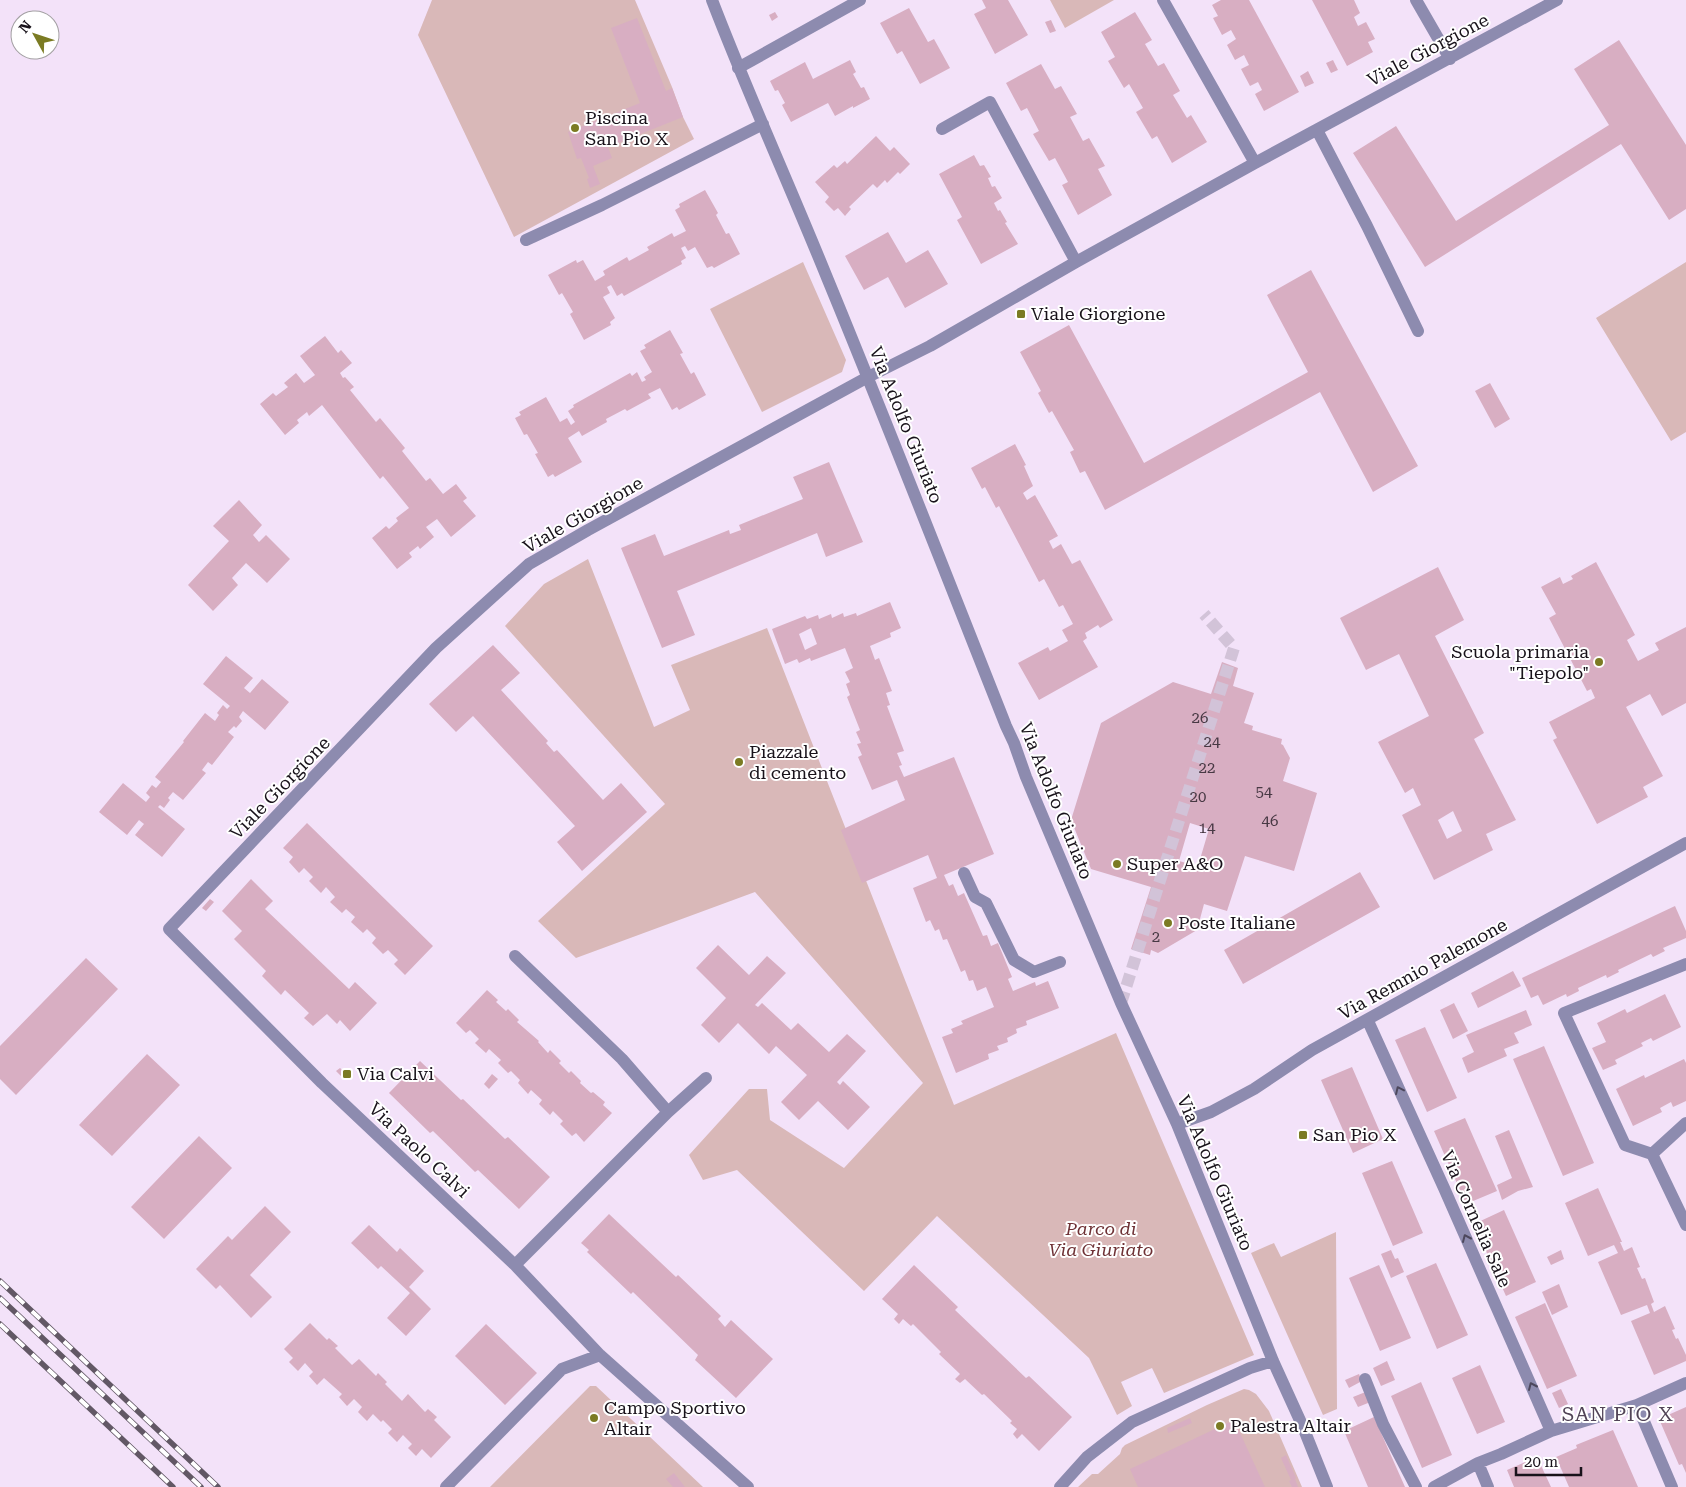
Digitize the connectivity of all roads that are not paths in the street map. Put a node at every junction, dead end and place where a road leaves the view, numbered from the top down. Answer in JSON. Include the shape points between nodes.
{"nodes":[{"id":1,"x":712,"y":0,"type":"edge"},
{"id":2,"x":860,"y":0,"type":"edge"},
{"id":3,"x":1163,"y":0,"type":"edge"},
{"id":4,"x":1416,"y":0,"type":"edge"},
{"id":5,"x":1556,"y":0,"type":"edge"},
{"id":6,"x":1450,"y":59,"type":"junction"},
{"id":7,"x":738,"y":68,"type":"junction"},
{"id":8,"x":763,"y":124,"type":"junction"},
{"id":9,"x":942,"y":128,"type":"dead end"},
{"id":10,"x":1317,"y":130,"type":"junction"},
{"id":11,"x":1255,"y":163,"type":"junction"},
{"id":12,"x":526,"y":240,"type":"dead end"},
{"id":13,"x":1076,"y":262,"type":"junction"},
{"id":14,"x":1418,"y":331,"type":"dead end"},
{"id":15,"x":868,"y":378,"type":"junction"},
{"id":16,"x":1686,"y":843,"type":"edge"},
{"id":17,"x":964,"y":873,"type":"dead end"},
{"id":18,"x":169,"y":929,"type":"joint"},
{"id":19,"x":515,"y":956,"type":"dead end"},
{"id":20,"x":1060,"y":962,"type":"dead end"},
{"id":21,"x":1686,"y":964,"type":"edge"},
{"id":22,"x":1368,"y":1021,"type":"junction"},
{"id":23,"x":706,"y":1078,"type":"dead end"},
{"id":24,"x":668,"y":1112,"type":"junction"},
{"id":25,"x":1177,"y":1124,"type":"junction"},
{"id":26,"x":1686,"y":1124,"type":"edge"},
{"id":27,"x":1652,"y":1154,"type":"junction"},
{"id":28,"x":1686,"y":1225,"type":"edge"},
{"id":29,"x":515,"y":1264,"type":"junction"},
{"id":30,"x":600,"y":1355,"type":"junction"},
{"id":31,"x":1273,"y":1361,"type":"junction"},
{"id":32,"x":1365,"y":1379,"type":"dead end"},
{"id":33,"x":1686,"y":1383,"type":"edge"},
{"id":34,"x":1637,"y":1405,"type":"junction"},
{"id":35,"x":1551,"y":1431,"type":"junction"},
{"id":36,"x":1478,"y":1463,"type":"junction"},
{"id":37,"x":446,"y":1487,"type":"edge"},
{"id":38,"x":748,"y":1487,"type":"edge"},
{"id":39,"x":1060,"y":1487,"type":"edge"},
{"id":40,"x":1327,"y":1487,"type":"edge"},
{"id":41,"x":1416,"y":1487,"type":"edge"},
{"id":42,"x":1434,"y":1487,"type":"edge"},
{"id":43,"x":1488,"y":1487,"type":"edge"},
{"id":44,"x":1672,"y":1487,"type":"edge"}],
"edges":[{"from":1,"to":7,"type":"street","name":"Via Adolfo Giuriato"},
{"from":2,"to":7,"type":"street"},
{"from":3,"to":11,"type":"street"},
{"from":4,"to":6,"type":"street"},
{"from":5,"to":6,"type":"street","name":"Viale Giorgione"},
{"from":6,"to":10,"type":"street","name":"Viale Giorgione"},
{"from":7,"to":8,"type":"street","name":"Via Adolfo Giuriato"},
{"from":8,"to":12,"type":"street"},
{"from":8,"to":15,"type":"street","name":"Via Adolfo Giuriato"},
{"from":9,"to":13,"type":"street","via":[[990,102]]},
{"from":10,"to":11,"type":"street","name":"Viale Giorgione"},
{"from":10,"to":14,"type":"street"},
{"from":11,"to":13,"type":"street","name":"Viale Giorgione"},
{"from":13,"to":15,"type":"street","name":"Viale Giorgione"},
{"from":15,"to":18,"type":"street","name":"Viale Giorgione","via":[[529,564],[436,648]]},
{"from":15,"to":25,"type":"street","name":"Via Adolfo Giuriato","via":[[1026,777],[1119,998]]},
{"from":16,"to":22,"type":"street","name":"Via Remnio Palemone"},
{"from":17,"to":20,"type":"street","via":[[975,897],[986,903],[1014,960],[1034,972]]},
{"from":18,"to":29,"type":"street","name":"Via Paolo Calvi","via":[[322,1083]]},
{"from":19,"to":24,"type":"street","via":[[622,1059]]},
{"from":21,"to":27,"type":"street","via":[[1564,1013],[1625,1145]]},
{"from":22,"to":25,"type":"street","name":"Via Remnio Palemone","via":[[1312,1050],[1246,1094],[1211,1112]]},
{"from":35,"to":22,"type":"street","name":"Via Cornelia Sale","one_way":true},
{"from":23,"to":24,"type":"street"},
{"from":24,"to":29,"type":"street"},
{"from":25,"to":31,"type":"street","name":"Via Adolfo Giuriato"},
{"from":26,"to":27,"type":"street"},
{"from":27,"to":28,"type":"street"},
{"from":29,"to":30,"type":"street","name":"Via Paolo Calvi"},
{"from":30,"to":37,"type":"street","via":[[562,1369]]},
{"from":30,"to":38,"type":"street","name":"Via Paolo Calvi"},
{"from":31,"to":39,"type":"street","via":[[1250,1368],[1132,1422],[1087,1457]]},
{"from":31,"to":40,"type":"street","name":"Via Adolfo Giuriato"},
{"from":32,"to":41,"type":"street","via":[[1383,1424]]},
{"from":33,"to":34,"type":"street"},
{"from":34,"to":35,"type":"street"},
{"from":34,"to":44,"type":"street"},
{"from":35,"to":36,"type":"street"},
{"from":36,"to":42,"type":"street"},
{"from":36,"to":43,"type":"street"}]}
